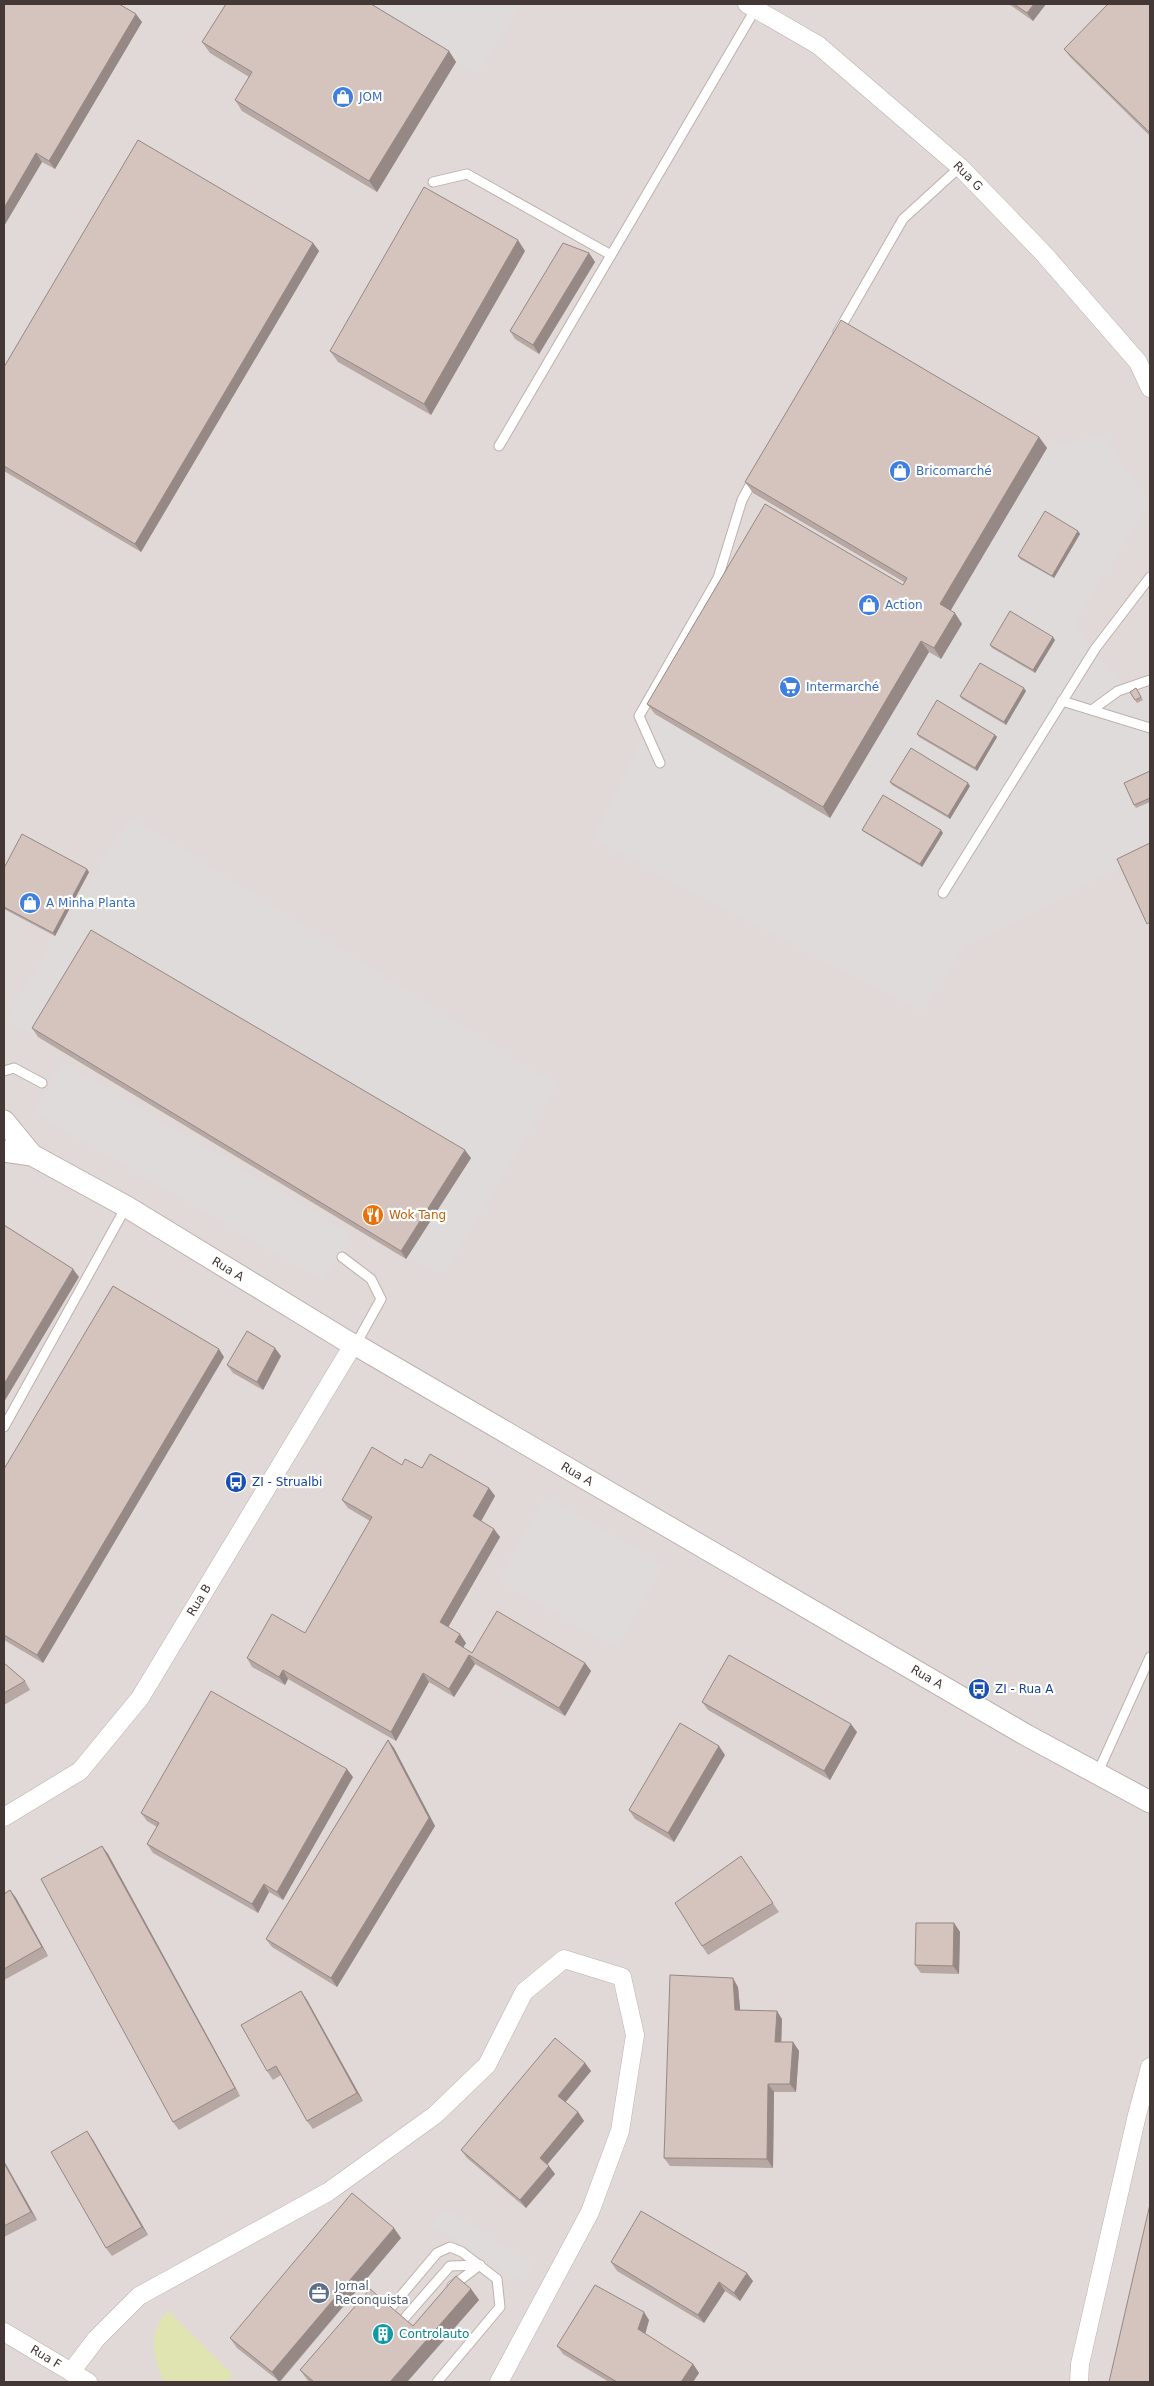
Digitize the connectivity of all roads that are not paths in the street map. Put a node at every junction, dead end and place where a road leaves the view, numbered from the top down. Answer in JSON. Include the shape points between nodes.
{"nodes":[{"id":1,"x":752,"y":6,"type":"edge"},
{"id":2,"x":960,"y":167,"type":"junction"},
{"id":3,"x":434,"y":182,"type":"dead end"},
{"id":4,"x":611,"y":255,"type":"junction"},
{"id":5,"x":835,"y":338,"type":"edge"},
{"id":6,"x":1144,"y":365,"type":"edge"},
{"id":7,"x":1150,"y":388,"type":"edge"},
{"id":8,"x":499,"y":446,"type":"dead end"},
{"id":9,"x":761,"y":466,"type":"edge"},
{"id":10,"x":1150,"y":577,"type":"edge"},
{"id":11,"x":1150,"y":680,"type":"edge"},
{"id":12,"x":1062,"y":701,"type":"junction"},
{"id":13,"x":1092,"y":710,"type":"junction"},
{"id":14,"x":1150,"y":728,"type":"edge"},
{"id":15,"x":660,"y":763,"type":"dead end"},
{"id":16,"x":943,"y":893,"type":"dead end"},
{"id":17,"x":4,"y":1070,"type":"edge"},
{"id":18,"x":42,"y":1084,"type":"dead end"},
{"id":19,"x":4,"y":1121,"type":"edge"},
{"id":20,"x":4,"y":1150,"type":"edge"},
{"id":21,"x":32,"y":1156,"type":"junction"},
{"id":22,"x":127,"y":1207,"type":"junction"},
{"id":23,"x":342,"y":1257,"type":"dead end"},
{"id":24,"x":354,"y":1345,"type":"junction"},
{"id":25,"x":4,"y":1427,"type":"edge"},
{"id":26,"x":1150,"y":1657,"type":"edge"},
{"id":27,"x":1098,"y":1772,"type":"junction"},
{"id":28,"x":1150,"y":1802,"type":"edge"},
{"id":29,"x":4,"y":1817,"type":"edge"},
{"id":30,"x":1150,"y":2067,"type":"edge"},
{"id":31,"x":481,"y":2265,"type":"junction"},
{"id":32,"x":448,"y":2291,"type":"edge"},
{"id":33,"x":389,"y":2310,"type":"edge"},
{"id":34,"x":402,"y":2321,"type":"edge"},
{"id":35,"x":4,"y":2332,"type":"edge"},
{"id":36,"x":71,"y":2372,"type":"junction"},
{"id":37,"x":88,"y":2382,"type":"edge"},
{"id":38,"x":438,"y":2382,"type":"edge"},
{"id":39,"x":499,"y":2382,"type":"edge"},
{"id":40,"x":1079,"y":2382,"type":"edge"}],
"edges":[{"from":1,"to":2,"type":"street","name":"Rua G","via":[[818,45]]},
{"from":1,"to":4,"type":"lane"},
{"from":2,"to":5,"type":"lane","via":[[903,219]]},
{"from":2,"to":6,"type":"street","name":"Rua G"},
{"from":3,"to":4,"type":"lane","via":[[467,174]]},
{"from":4,"to":8,"type":"lane"},
{"from":6,"to":7,"type":"street","name":"Rua G"},
{"from":9,"to":15,"type":"lane","via":[[742,500],[718,578],[639,716]]},
{"from":10,"to":12,"type":"lane","via":[[1095,649]]},
{"from":11,"to":13,"type":"lane","via":[[1118,691]]},
{"from":12,"to":13,"type":"lane"},
{"from":12,"to":16,"type":"lane"},
{"from":13,"to":14,"type":"lane"},
{"from":17,"to":18,"type":"lane","via":[[14,1068]]},
{"from":19,"to":21,"type":"street"},
{"from":20,"to":21,"type":"street","name":"Rua A"},
{"from":21,"to":22,"type":"street","name":"Rua A"},
{"from":22,"to":24,"type":"street","name":"Rua A"},
{"from":22,"to":25,"type":"lane"},
{"from":23,"to":24,"type":"lane","via":[[371,1279],[380,1299]]},
{"from":24,"to":27,"type":"street","name":"Rua A","via":[[1026,1735]]},
{"from":24,"to":29,"type":"street","name":"Rua B","via":[[140,1698],[80,1771]]},
{"from":26,"to":27,"type":"lane"},
{"from":27,"to":28,"type":"street","name":"Rua A"},
{"from":30,"to":40,"type":"street","via":[[1080,2364]]},
{"from":31,"to":32,"type":"lane"},
{"from":31,"to":33,"type":"lane","via":[[450,2247],[437,2253]]},
{"from":31,"to":34,"type":"lane","via":[[450,2266]]},
{"from":31,"to":38,"type":"lane","via":[[497,2279],[500,2307]]},
{"from":35,"to":36,"type":"street","name":"Rua F"},
{"from":36,"to":37,"type":"street","name":"Rua F"},
{"from":36,"to":39,"type":"street","via":[[96,2339],[139,2296],[328,2192],[436,2115],[487,2064],[524,1992],[564,1959],[622,1977],[635,2035],[620,2131],[590,2212]]}]}
